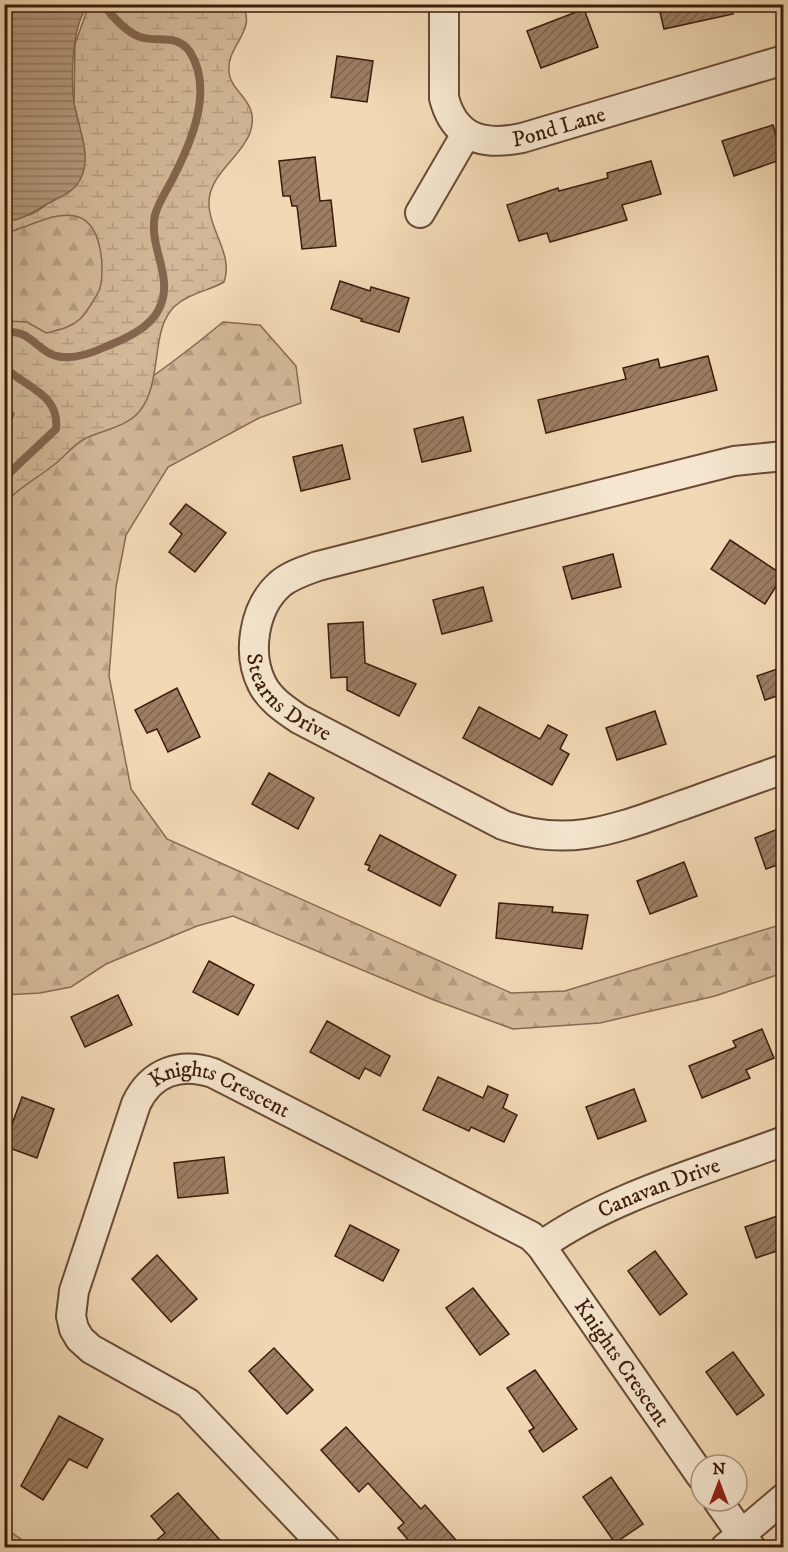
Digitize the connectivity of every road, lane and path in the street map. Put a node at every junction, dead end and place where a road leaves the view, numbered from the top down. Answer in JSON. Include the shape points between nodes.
{"nodes":[{"id":1,"x":444,"y":4,"type":"edge"},
{"id":2,"x":783,"y":60,"type":"edge"},
{"id":3,"x":466,"y":134,"type":"junction"},
{"id":4,"x":420,"y":213,"type":"dead end"},
{"id":5,"x":783,"y":456,"type":"edge"},
{"id":6,"x":783,"y":769,"type":"edge"},
{"id":7,"x":783,"y":1141,"type":"edge"},
{"id":8,"x":541,"y":1246,"type":"junction"},
{"id":9,"x":689,"y":1459,"type":"edge"},
{"id":10,"x":783,"y":1498,"type":"edge"},
{"id":11,"x":724,"y":1513,"type":"edge"},
{"id":12,"x":739,"y":1543,"type":"edge"},
{"id":13,"x":326,"y":1548,"type":"edge"}],
"edges":[{"from":1,"to":3,"type":"street","via":[[444,98],[448,113]]},
{"from":2,"to":3,"type":"street","name":"Pond Lane","via":[[522,138],[494,142]]},
{"from":3,"to":4,"type":"street"},
{"from":5,"to":6,"type":"street","name":"Stearns Drive","via":[[734,461],[318,566],[279,585],[262,611],[254,644],[263,685],[299,720],[503,825],[536,835],[606,832]]},
{"from":7,"to":8,"type":"street","name":"Canavan Drive","via":[[606,1208],[576,1222]]},
{"from":8,"to":9,"type":"street","name":"Knights Crescent"},
{"from":8,"to":13,"type":"street","name":"Knights Crescent","via":[[519,1228],[213,1073],[181,1069],[158,1076],[148,1084],[136,1104],[74,1291],[74,1329],[91,1349],[188,1403]]},
{"from":10,"to":12,"type":"street"},
{"from":11,"to":12,"type":"street"}]}
